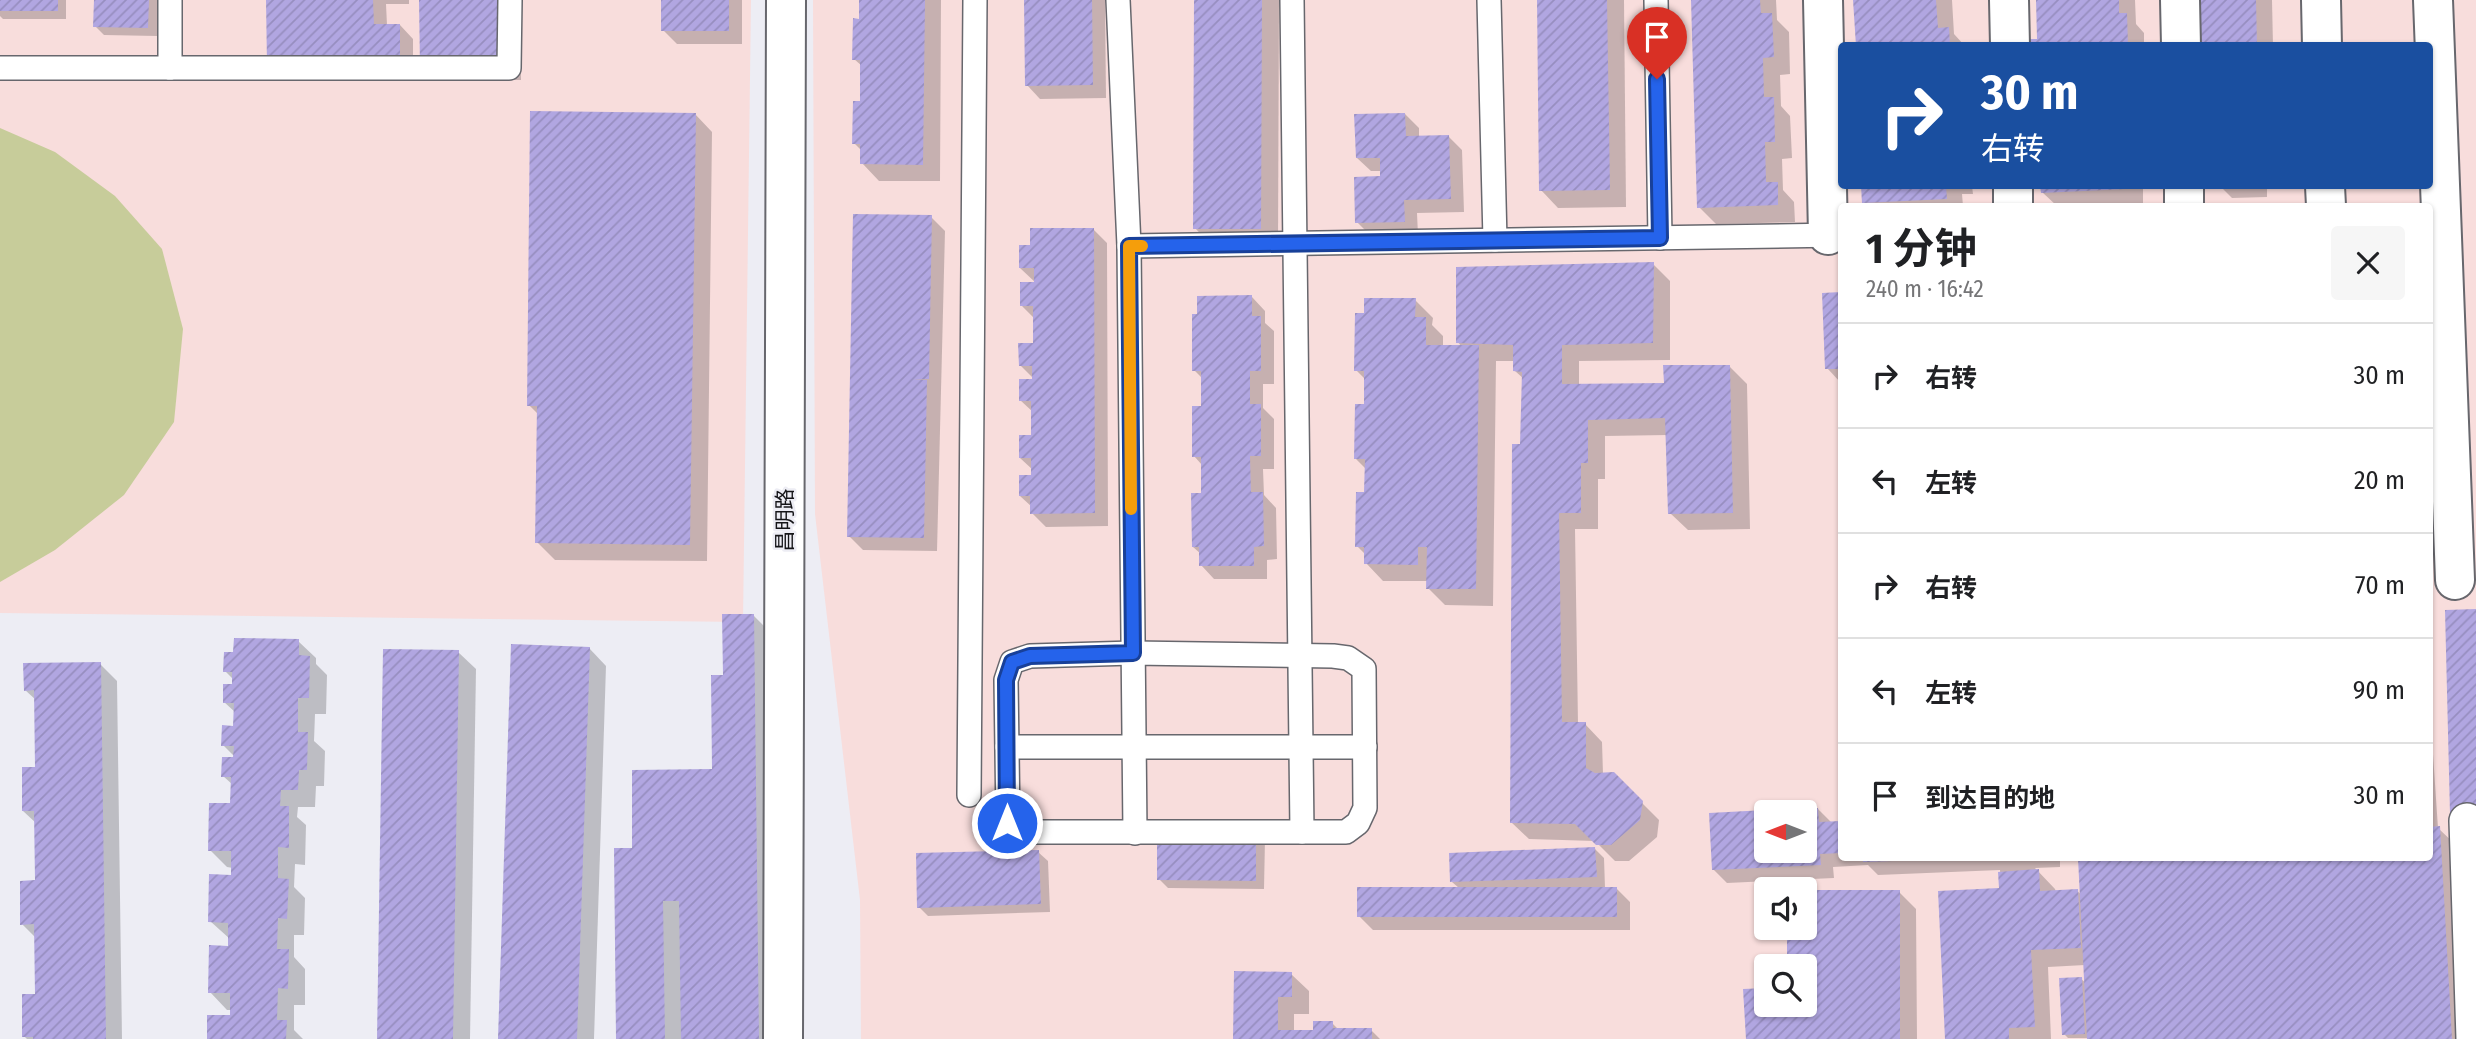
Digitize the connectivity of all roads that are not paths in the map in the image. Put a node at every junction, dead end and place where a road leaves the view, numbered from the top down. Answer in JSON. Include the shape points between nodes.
{"nodes":[{"id":1,"x":170,"y":0,"type":"edge"},
{"id":2,"x":510,"y":0,"type":"edge"},
{"id":3,"x":786,"y":0,"type":"edge"},
{"id":4,"x":975,"y":0,"type":"edge"},
{"id":5,"x":1118,"y":0,"type":"edge"},
{"id":6,"x":1292,"y":0,"type":"edge"},
{"id":7,"x":1489,"y":0,"type":"edge"},
{"id":8,"x":1656,"y":0,"type":"edge"},
{"id":9,"x":1823,"y":0,"type":"edge"},
{"id":10,"x":2009,"y":0,"type":"edge"},
{"id":11,"x":2180,"y":0,"type":"edge"},
{"id":12,"x":2321,"y":0,"type":"edge"},
{"id":13,"x":2433,"y":0,"type":"edge"},
{"id":14,"x":2010,"y":42,"type":"edge"},
{"id":15,"x":2181,"y":42,"type":"edge"},
{"id":16,"x":2322,"y":42,"type":"edge"},
{"id":17,"x":0,"y":68,"type":"edge"},
{"id":18,"x":170,"y":68,"type":"junction"},
{"id":19,"x":1835,"y":235,"type":"edge"},
{"id":20,"x":1660,"y":238,"type":"junction"},
{"id":21,"x":1495,"y":240,"type":"junction"},
{"id":22,"x":1295,"y":244,"type":"junction"},
{"id":23,"x":1129,"y":246,"type":"junction"},
{"id":24,"x":2453,"y":580,"type":"edge"},
{"id":25,"x":1133,"y":653,"type":"junction"},
{"id":26,"x":1300,"y":656,"type":"junction"},
{"id":27,"x":1007,"y":747,"type":"junction"},
{"id":28,"x":1134,"y":747,"type":"junction"},
{"id":29,"x":1365,"y":747,"type":"junction"},
{"id":30,"x":1300,"y":749,"type":"junction"},
{"id":31,"x":970,"y":795,"type":"dead end"},
{"id":32,"x":2467,"y":821,"type":"dead end"},
{"id":33,"x":1302,"y":832,"type":"junction"},
{"id":34,"x":1135,"y":833,"type":"junction"},
{"id":35,"x":783,"y":1039,"type":"edge"},
{"id":36,"x":2474,"y":1039,"type":"edge"}],
"edges":[{"from":1,"to":18,"type":"lane"},
{"from":2,"to":18,"type":"lane","via":[[509,68]]},
{"from":3,"to":35,"type":"street","name":"昌明路"},
{"from":4,"to":31,"type":"lane"},
{"from":5,"to":23,"type":"lane"},
{"from":6,"to":22,"type":"lane"},
{"from":7,"to":21,"type":"lane"},
{"from":8,"to":20,"type":"lane"},
{"from":9,"to":19,"type":"street"},
{"from":10,"to":14,"type":"street"},
{"from":11,"to":15,"type":"street"},
{"from":12,"to":16,"type":"street"},
{"from":13,"to":24,"type":"street"},
{"from":17,"to":18,"type":"lane"},
{"from":19,"to":20,"type":"lane"},
{"from":20,"to":21,"type":"lane"},
{"from":21,"to":22,"type":"lane"},
{"from":22,"to":23,"type":"lane"},
{"from":22,"to":26,"type":"lane"},
{"from":23,"to":25,"type":"lane"},
{"from":25,"to":26,"type":"lane"},
{"from":25,"to":27,"type":"lane","via":[[1030,656],[1012,662],[1006,680]]},
{"from":25,"to":28,"type":"lane"},
{"from":26,"to":29,"type":"lane","via":[[1348,658],[1363,669]]},
{"from":26,"to":30,"type":"lane"},
{"from":27,"to":28,"type":"lane"},
{"from":27,"to":34,"type":"lane","via":[[1007,823],[1019,832]]},
{"from":28,"to":30,"type":"lane"},
{"from":28,"to":34,"type":"lane"},
{"from":29,"to":30,"type":"lane"},
{"from":29,"to":33,"type":"lane","via":[[1366,808],[1358,823],[1346,832]]},
{"from":30,"to":33,"type":"lane"},
{"from":32,"to":36,"type":"street"},
{"from":33,"to":34,"type":"lane"}]}
